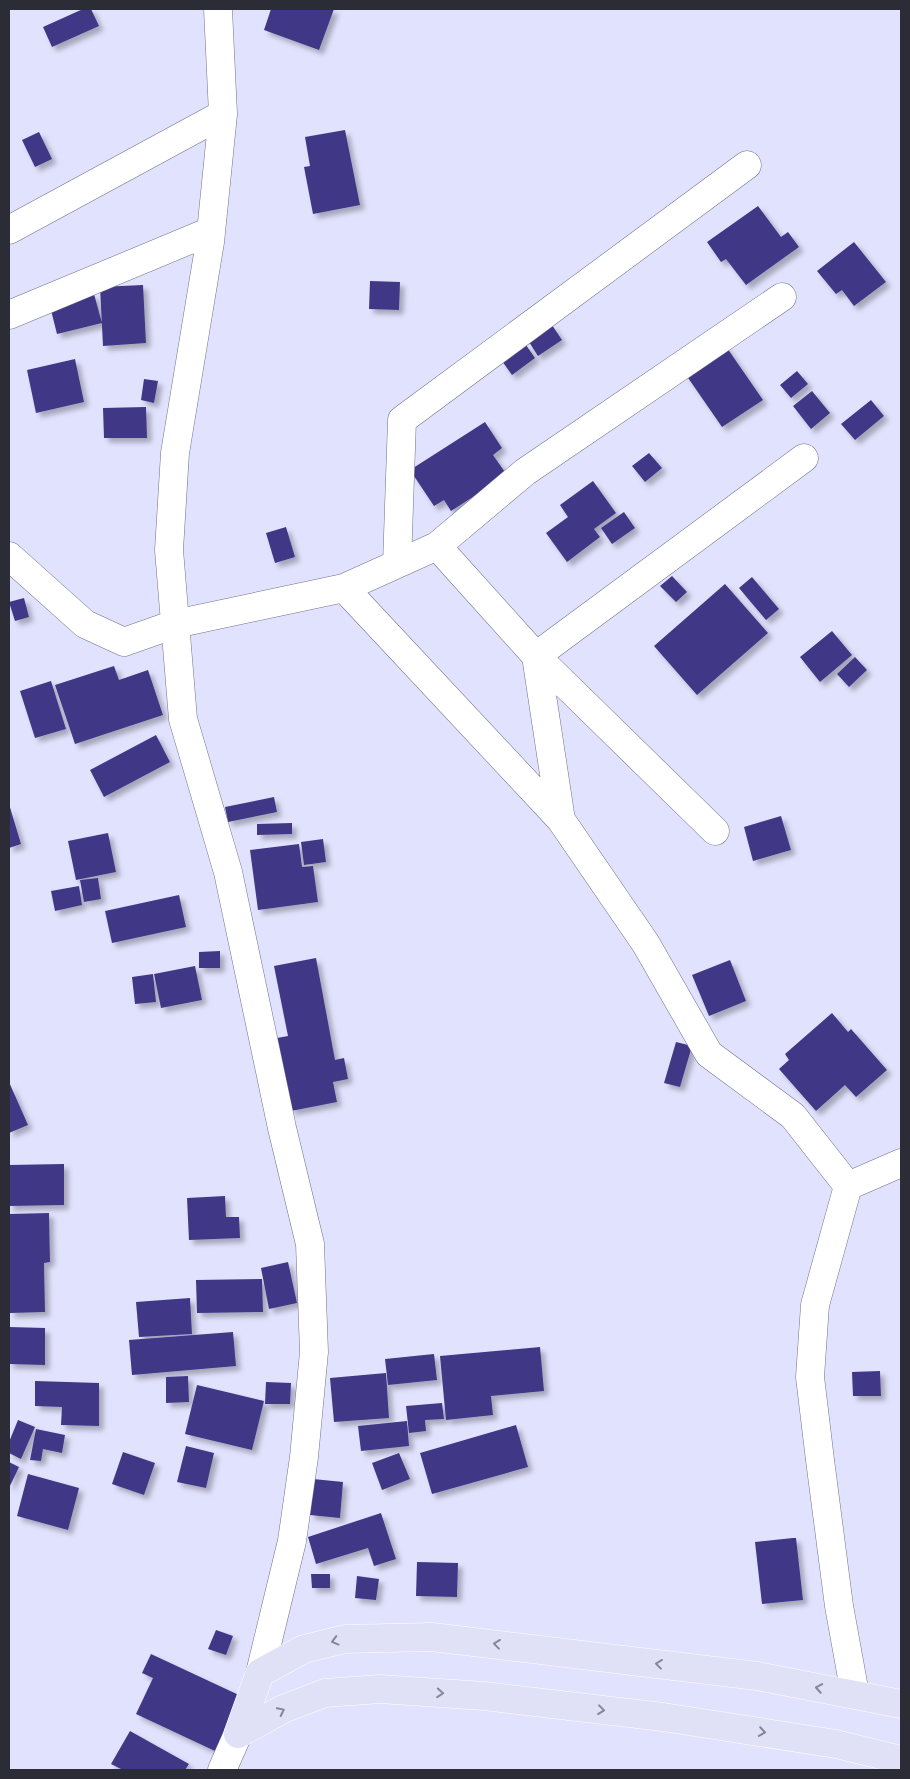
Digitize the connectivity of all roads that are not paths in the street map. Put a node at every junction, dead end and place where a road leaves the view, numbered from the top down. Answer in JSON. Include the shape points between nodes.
{"nodes":[{"id":1,"x":218,"y":9,"type":"edge"},
{"id":2,"x":223,"y":114,"type":"junction"},
{"id":3,"x":747,"y":165,"type":"dead end"},
{"id":4,"x":9,"y":230,"type":"edge"},
{"id":5,"x":211,"y":231,"type":"junction"},
{"id":6,"x":782,"y":297,"type":"dead end"},
{"id":7,"x":9,"y":315,"type":"edge"},
{"id":8,"x":804,"y":458,"type":"dead end"},
{"id":9,"x":437,"y":546,"type":"junction"},
{"id":10,"x":9,"y":556,"type":"edge"},
{"id":11,"x":397,"y":564,"type":"junction"},
{"id":12,"x":344,"y":588,"type":"junction"},
{"id":13,"x":175,"y":624,"type":"junction"},
{"id":14,"x":536,"y":656,"type":"junction"},
{"id":15,"x":560,"y":820,"type":"junction"},
{"id":16,"x":715,"y":831,"type":"dead end"},
{"id":17,"x":901,"y":1163,"type":"edge"},
{"id":18,"x":848,"y":1186,"type":"junction"},
{"id":19,"x":260,"y":1673,"type":"junction"},
{"id":20,"x":855,"y":1694,"type":"junction"},
{"id":21,"x":901,"y":1704,"type":"edge"},
{"id":22,"x":238,"y":1734,"type":"junction"},
{"id":23,"x":901,"y":1760,"type":"edge"},
{"id":24,"x":222,"y":1770,"type":"edge"}],
"edges":[{"from":1,"to":2,"type":"street"},
{"from":2,"to":4,"type":"street"},
{"from":2,"to":5,"type":"street"},
{"from":3,"to":11,"type":"street","via":[[402,420]]},
{"from":5,"to":7,"type":"street"},
{"from":5,"to":13,"type":"street","via":[[175,453],[169,550]]},
{"from":6,"to":9,"type":"street","via":[[524,472]]},
{"from":8,"to":14,"type":"street"},
{"from":9,"to":11,"type":"street"},
{"from":9,"to":14,"type":"street"},
{"from":10,"to":13,"type":"street","via":[[85,624],[124,642]]},
{"from":11,"to":12,"type":"street"},
{"from":12,"to":13,"type":"street"},
{"from":12,"to":15,"type":"street"},
{"from":13,"to":19,"type":"street","via":[[183,719],[228,872],[310,1244],[314,1352],[304,1457],[292,1541]]},
{"from":14,"to":15,"type":"street"},
{"from":14,"to":16,"type":"street"},
{"from":15,"to":18,"type":"street","via":[[646,944],[709,1054],[793,1116]]},
{"from":17,"to":18,"type":"street"},
{"from":18,"to":20,"type":"street","via":[[816,1305],[810,1377],[838,1596]]},
{"from":20,"to":19,"type":"main road","one_way":true,"via":[[757,1676],[432,1637],[345,1639],[304,1650]]},
{"from":19,"to":22,"type":"main road"},
{"from":20,"to":21,"type":"main road"},
{"from":22,"to":23,"type":"main road","one_way":true,"via":[[283,1709],[326,1693],[380,1689],[484,1696],[662,1717],[836,1744]]},
{"from":22,"to":24,"type":"street"}]}
